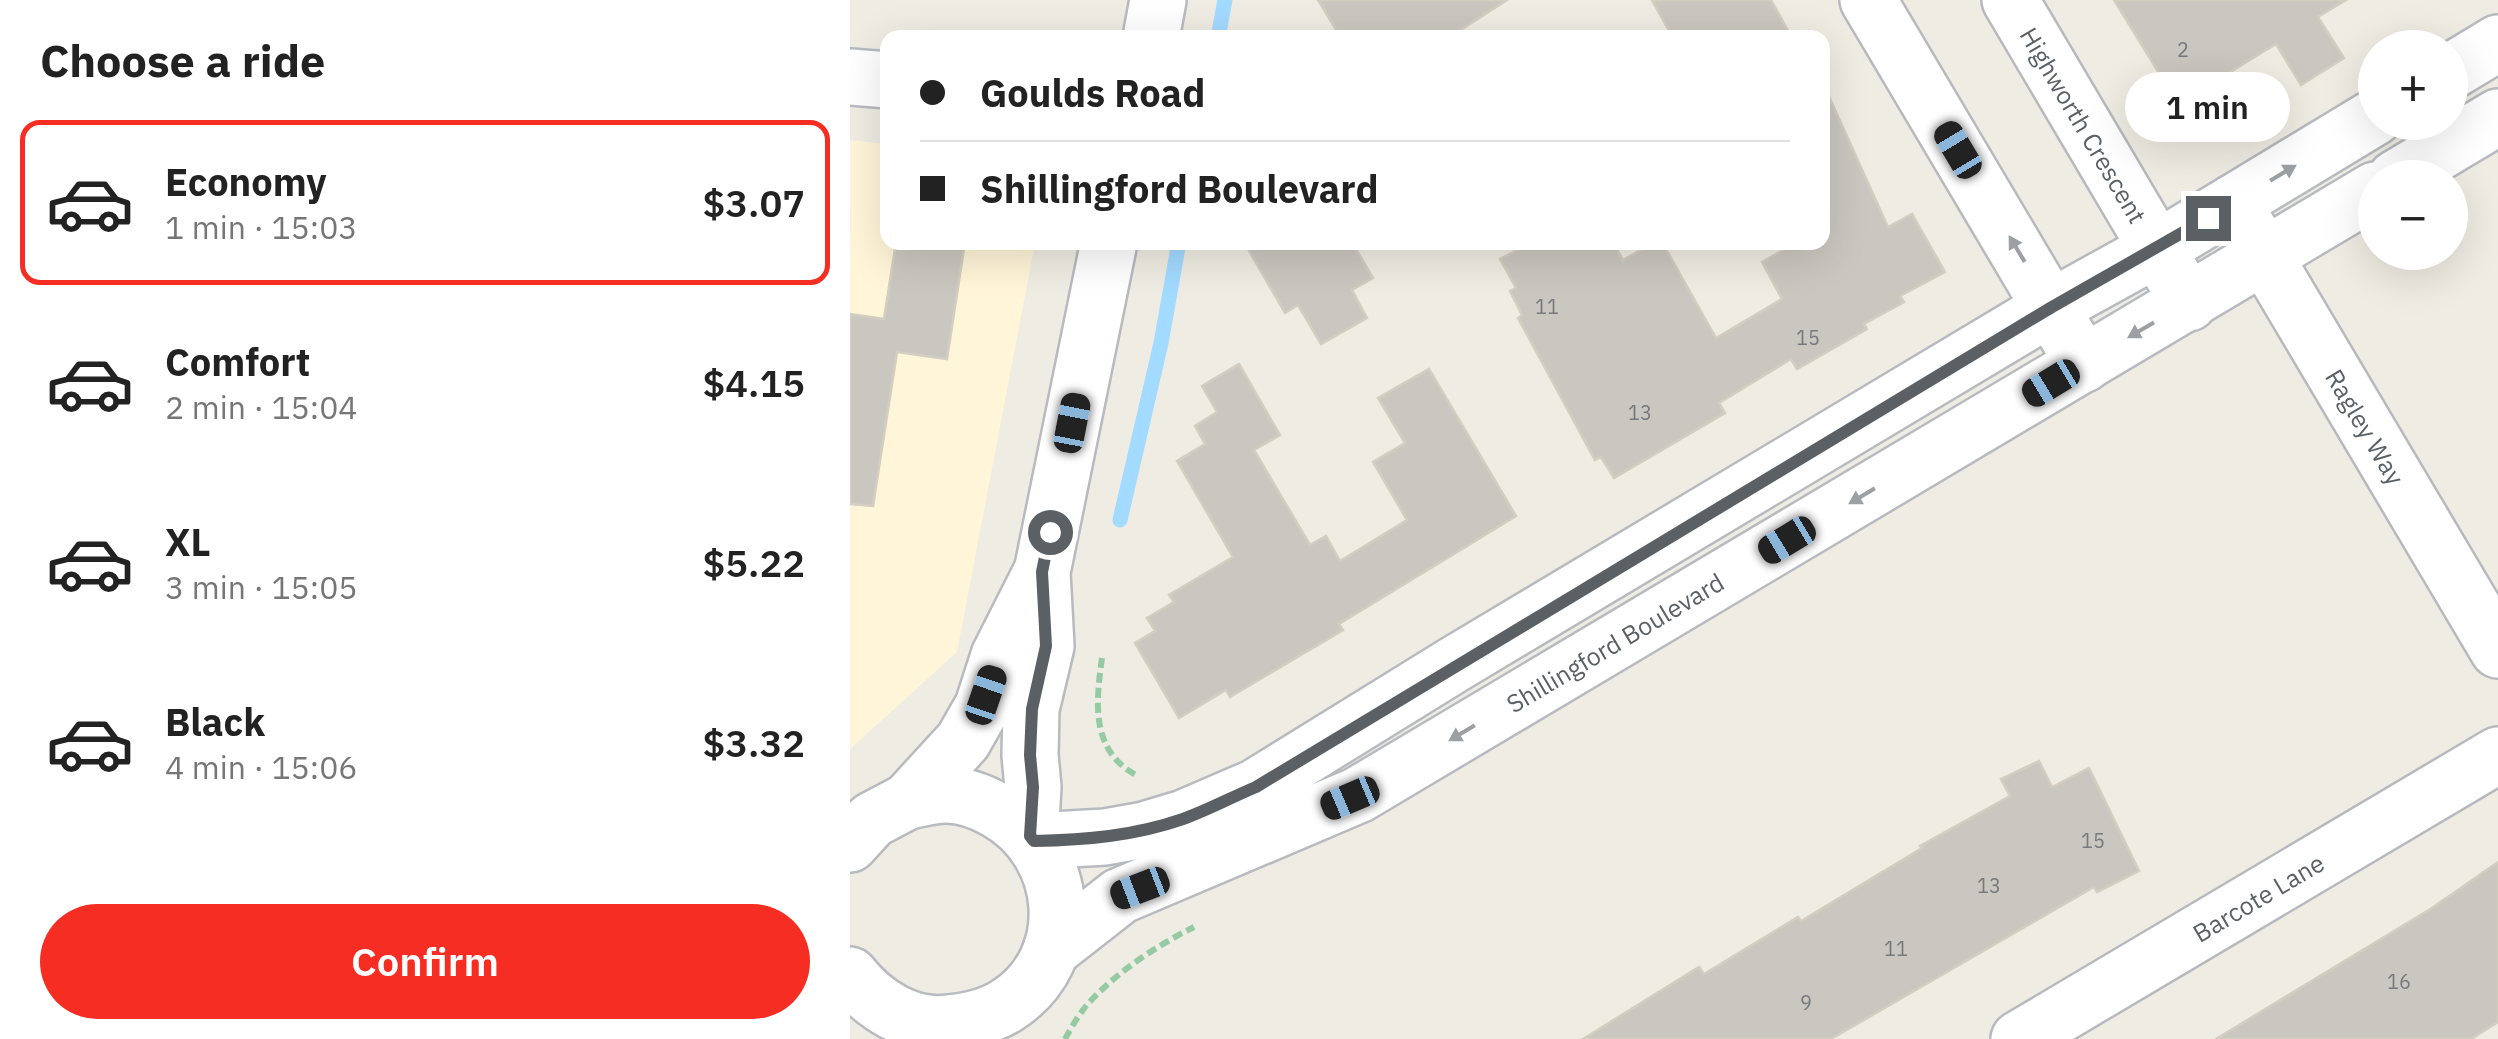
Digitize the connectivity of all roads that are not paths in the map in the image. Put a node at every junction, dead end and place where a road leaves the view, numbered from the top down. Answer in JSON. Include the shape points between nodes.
{"nodes":[{"id":1,"x":1158,"y":0,"type":"edge"},
{"id":2,"x":1868,"y":0,"type":"edge"},
{"id":3,"x":2010,"y":0,"type":"edge"},
{"id":4,"x":1152,"y":30,"type":"edge"},
{"id":5,"x":2498,"y":43,"type":"edge"},
{"id":6,"x":2468,"y":61,"type":"edge"},
{"id":7,"x":850,"y":77,"type":"edge"},
{"id":8,"x":880,"y":79,"type":"edge"},
{"id":9,"x":2498,"y":117,"type":"edge"},
{"id":10,"x":2358,"y":127,"type":"edge"},
{"id":11,"x":2426,"y":160,"type":"edge"},
{"id":12,"x":2358,"y":200,"type":"edge"},
{"id":13,"x":2233,"y":203,"type":"junction"},
{"id":14,"x":2156,"y":249,"type":"junction"},
{"id":15,"x":1107,"y":250,"type":"edge"},
{"id":16,"x":2264,"y":256,"type":"junction"},
{"id":17,"x":2188,"y":303,"type":"junction"},
{"id":18,"x":2052,"y":307,"type":"junction"},
{"id":19,"x":2084,"y":364,"type":"junction"},
{"id":20,"x":1042,"y":572,"type":"junction"},
{"id":21,"x":2498,"y":650,"type":"edge"},
{"id":22,"x":2498,"y":755,"type":"edge"},
{"id":23,"x":908,"y":801,"type":"junction"},
{"id":24,"x":1032,"y":839,"type":"junction"},
{"id":25,"x":850,"y":844,"type":"edge"},
{"id":26,"x":1052,"y":950,"type":"junction"},
{"id":27,"x":877,"y":1007,"type":"edge"},
{"id":28,"x":1001,"y":1022,"type":"edge"},
{"id":29,"x":2020,"y":1039,"type":"edge"}],
"edges":[{"from":1,"to":4,"type":"street"},
{"from":18,"to":2,"type":"street","one_way":true},
{"from":3,"to":14,"type":"street","name":"Highworth Crescent"},
{"from":5,"to":6,"type":"street"},
{"from":7,"to":8,"type":"street"},
{"from":9,"to":11,"type":"street"},
{"from":13,"to":10,"type":"street","one_way":true},
{"from":12,"to":16,"type":"street","name":"Shillingford Boulevard"},
{"from":13,"to":14,"type":"street"},
{"from":13,"to":16,"type":"street","name":"Ragley Way"},
{"from":14,"to":17,"type":"street","name":"Highworth Crescent"},
{"from":14,"to":18,"type":"street"},
{"from":15,"to":20,"type":"street"},
{"from":16,"to":17,"type":"street","name":"Shillingford Boulevard"},
{"from":16,"to":21,"type":"street","name":"Ragley Way"},
{"from":17,"to":19,"type":"street","name":"Shillingford Boulevard","one_way":true},
{"from":18,"to":19,"type":"street"},
{"from":18,"to":24,"type":"street","via":[[1256,787],[1144,830]]},
{"from":19,"to":26,"type":"street","name":"Shillingford Boulevard","one_way":true,"via":[[1358,795],[1120,896]]},
{"from":20,"to":23,"type":"street","via":[[963,741]]},
{"from":20,"to":24,"type":"street","via":[[1046,646],[1032,709]]},
{"from":22,"to":29,"type":"street","name":"Barcote Lane"},
{"from":23,"to":24,"type":"street","via":[[948,795],[982,802]]},
{"from":23,"to":25,"type":"street","via":[[872,820]]},
{"from":24,"to":26,"type":"street","via":[[1054,879],[1058,915]]},
{"from":26,"to":28,"type":"street"},
{"from":27,"to":28,"type":"street","via":[[938,1024]]}]}
